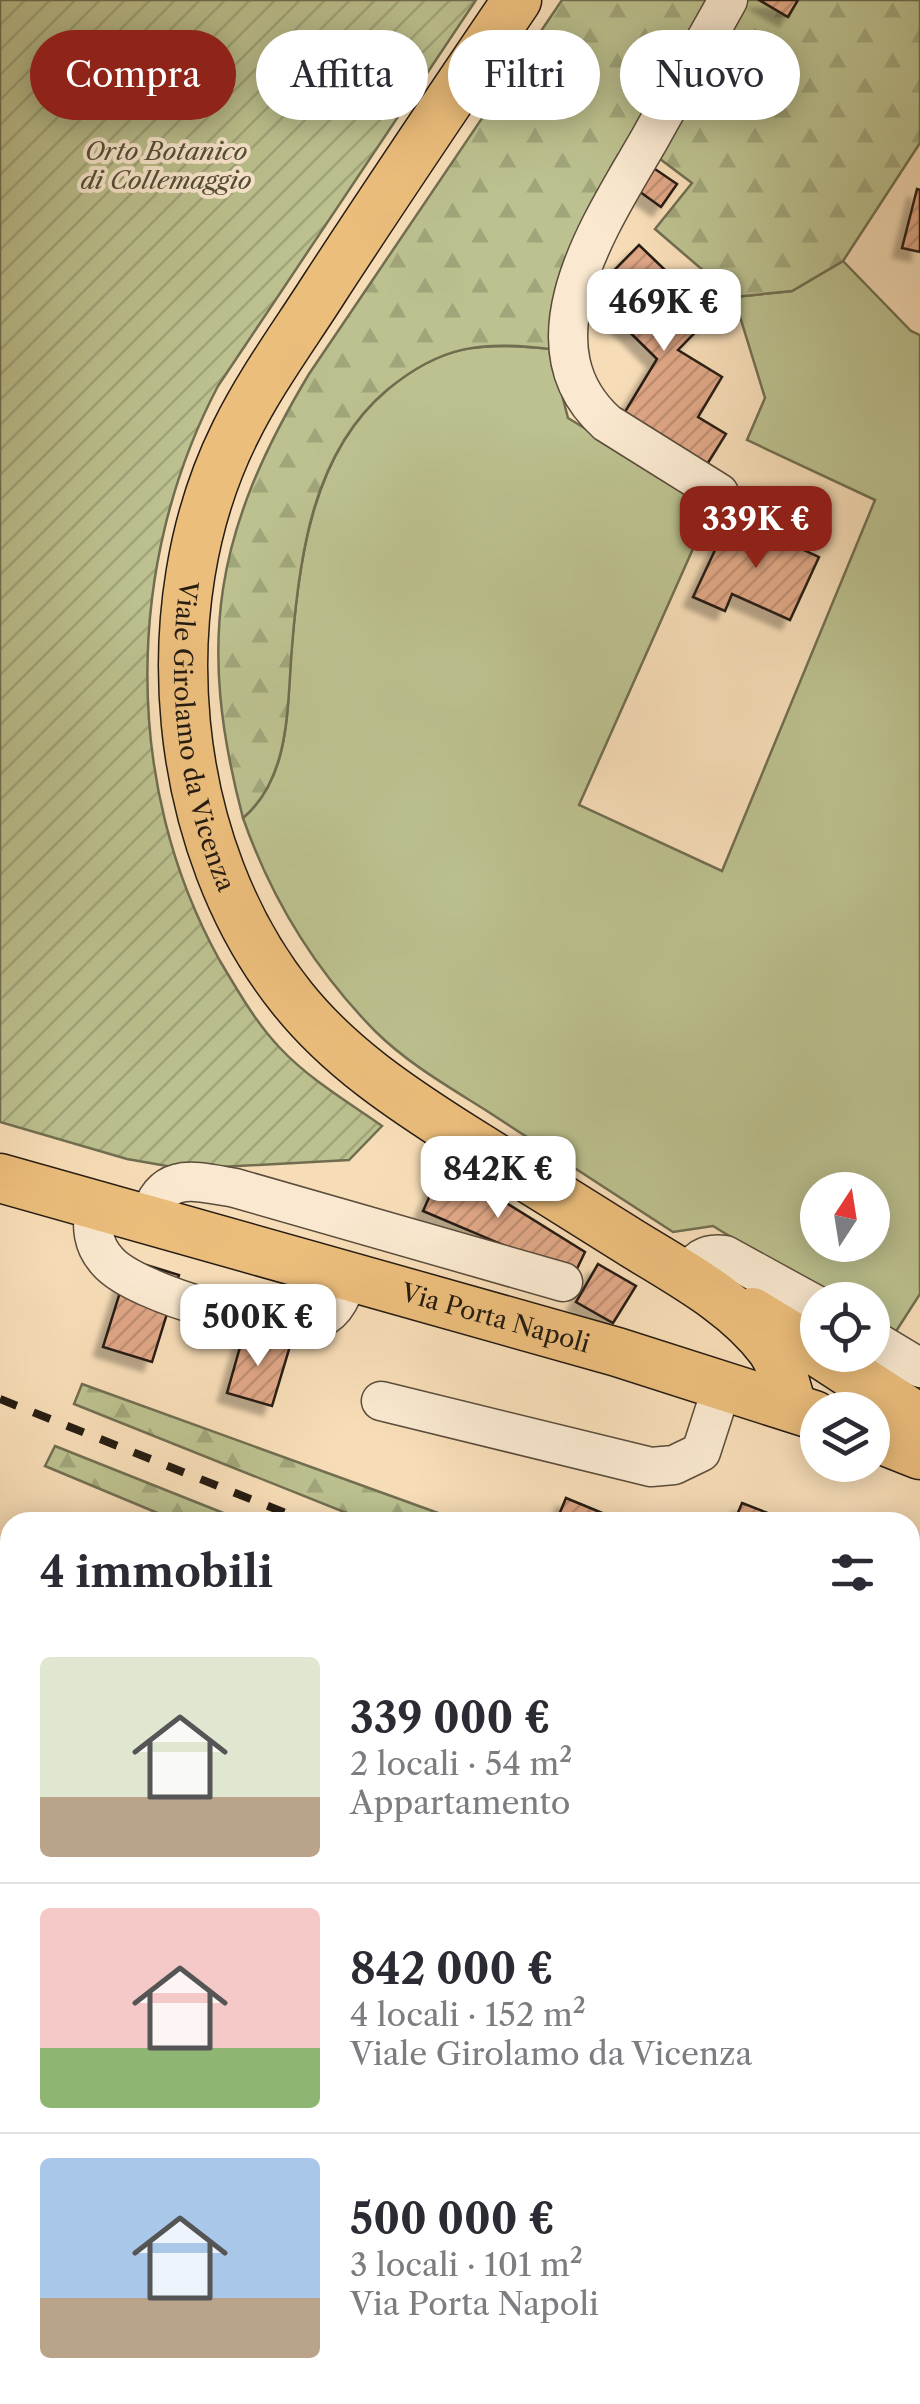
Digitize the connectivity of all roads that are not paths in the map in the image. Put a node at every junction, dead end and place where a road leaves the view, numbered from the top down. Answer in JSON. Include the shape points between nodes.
{"nodes":[{"id":1,"x":517,"y":0,"type":"edge"},
{"id":2,"x":728,"y":0,"type":"edge"},
{"id":3,"x":719,"y":493,"type":"dead end"},
{"id":4,"x":0,"y":1178,"type":"edge"},
{"id":5,"x":96,"y":1205,"type":"junction"},
{"id":6,"x":148,"y":1220,"type":"junction"},
{"id":7,"x":347,"y":1276,"type":"junction"},
{"id":8,"x":687,"y":1278,"type":"junction"},
{"id":9,"x":564,"y":1282,"type":"dead end"},
{"id":10,"x":800,"y":1332,"type":"edge"},
{"id":11,"x":762,"y":1339,"type":"junction"},
{"id":12,"x":890,"y":1350,"type":"edge"},
{"id":13,"x":920,"y":1368,"type":"edge"},
{"id":14,"x":859,"y":1372,"type":"edge"},
{"id":15,"x":723,"y":1384,"type":"junction"},
{"id":16,"x":381,"y":1401,"type":"dead end"},
{"id":17,"x":800,"y":1402,"type":"edge"},
{"id":18,"x":800,"y":1410,"type":"edge"},
{"id":19,"x":920,"y":1419,"type":"edge"},
{"id":20,"x":890,"y":1443,"type":"edge"},
{"id":21,"x":920,"y":1454,"type":"edge"}],
"edges":[{"from":1,"to":8,"type":"main road","name":"Viale Girolamo da Vicenza","via":[[233,436],[193,561],[182,636],[184,715],[198,796],[223,876],[266,963],[316,1027],[383,1085]]},
{"from":2,"to":3,"type":"lane","via":[[594,238],[574,293],[567,340],[575,381],[594,411]]},
{"from":4,"to":5,"type":"main road","name":"Via Porta Napoli"},
{"from":5,"to":6,"type":"main road","name":"Via Porta Napoli"},
{"from":5,"to":7,"type":"lane","via":[[94,1238],[116,1271],[238,1316],[294,1324],[318,1319],[338,1303]]},
{"from":6,"to":7,"type":"main road","name":"Via Porta Napoli"},
{"from":6,"to":9,"type":"lane","via":[[164,1188],[202,1182]]},
{"from":7,"to":15,"type":"main road","name":"Via Porta Napoli"},
{"from":8,"to":10,"type":"main road","name":"Viale Girolamo da Vicenza"},
{"from":8,"to":11,"type":"main road","name":"Viale Girolamo da Vicenza"},
{"from":11,"to":15,"type":"main road","via":[[761,1368]]},
{"from":11,"to":17,"type":"main road","name":"Viale Girolamo da Vicenza"},
{"from":12,"to":13,"type":"lane"},
{"from":14,"to":19,"type":"main road","name":"Viale Girolamo da Vicenza"},
{"from":15,"to":16,"type":"lane","via":[[701,1452],[651,1467]]},
{"from":15,"to":18,"type":"main road","name":"Via Porta Napoli"},
{"from":20,"to":21,"type":"main road"}]}
